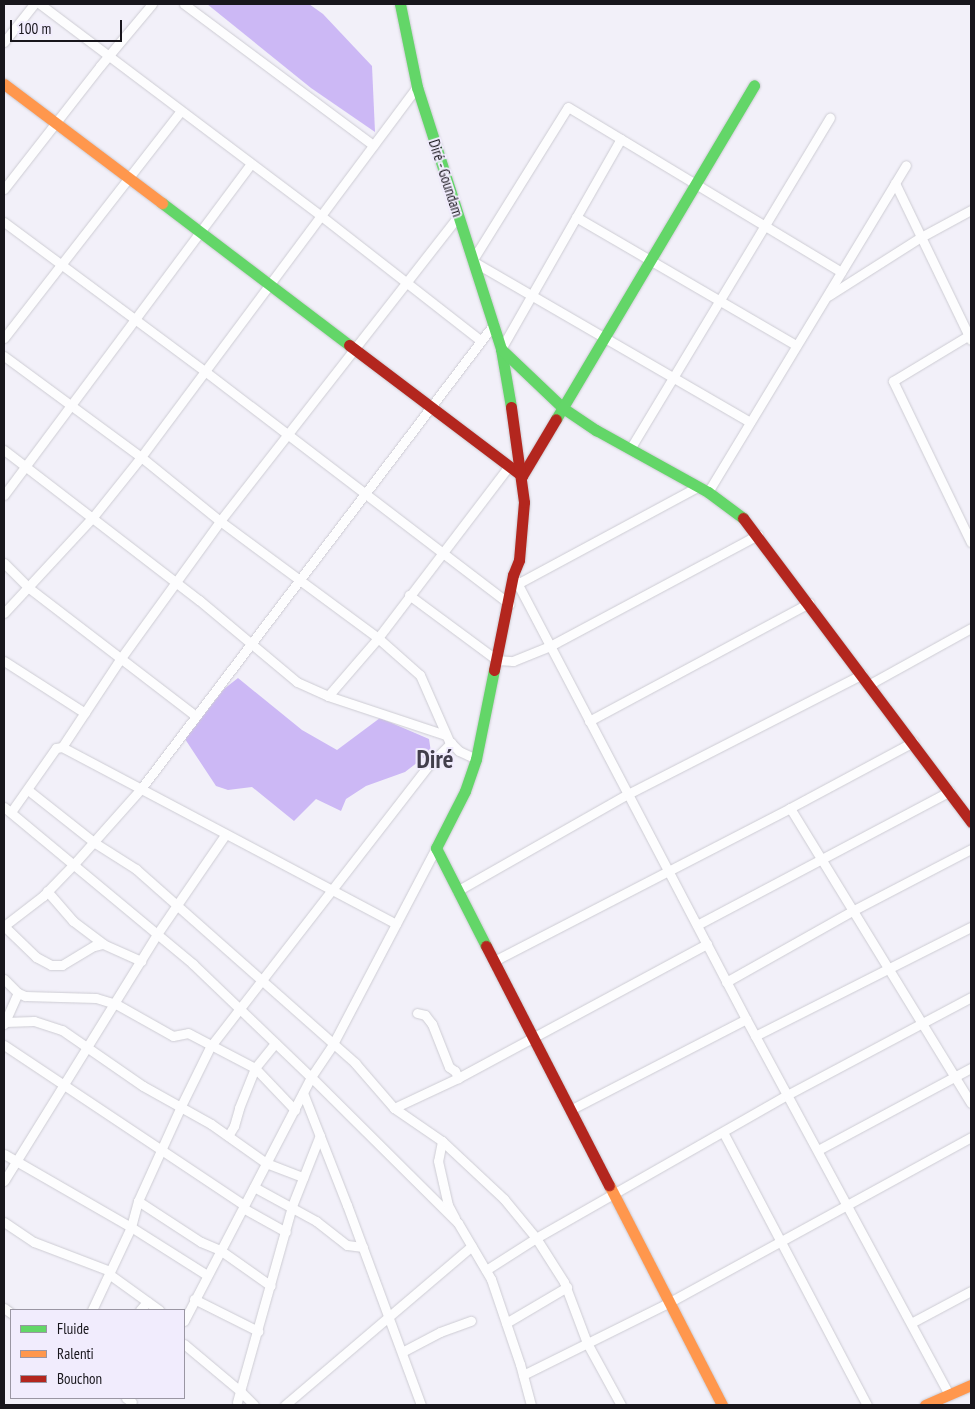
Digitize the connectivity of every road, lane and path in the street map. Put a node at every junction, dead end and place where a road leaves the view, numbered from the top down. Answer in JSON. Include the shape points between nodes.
{"nodes":[{"id":1,"x":34,"y":4,"type":"edge"},
{"id":2,"x":40,"y":4,"type":"edge"},
{"id":3,"x":152,"y":4,"type":"edge"},
{"id":4,"x":184,"y":4,"type":"edge"},
{"id":5,"x":400,"y":4,"type":"edge"},
{"id":6,"x":4,"y":42,"type":"edge"},
{"id":7,"x":109,"y":55,"type":"junction"},
{"id":8,"x":4,"y":84,"type":"edge"},
{"id":9,"x":754,"y":85,"type":"dead end"},
{"id":10,"x":417,"y":88,"type":"junction"},
{"id":11,"x":182,"y":111,"type":"junction"},
{"id":12,"x":830,"y":118,"type":"dead end"},
{"id":13,"x":56,"y":122,"type":"junction"},
{"id":14,"x":621,"y":139,"type":"junction"},
{"id":15,"x":373,"y":145,"type":"junction"},
{"id":16,"x":251,"y":164,"type":"junction"},
{"id":17,"x":906,"y":164,"type":"dead end"},
{"id":18,"x":128,"y":179,"type":"junction"},
{"id":19,"x":895,"y":183,"type":"junction"},
{"id":20,"x":695,"y":184,"type":"junction"},
{"id":21,"x":4,"y":189,"type":"edge"},
{"id":22,"x":971,"y":210,"type":"edge"},
{"id":23,"x":320,"y":215,"type":"junction"},
{"id":24,"x":458,"y":216,"type":"junction"},
{"id":25,"x":576,"y":217,"type":"junction"},
{"id":26,"x":4,"y":222,"type":"edge"},
{"id":27,"x":765,"y":226,"type":"junction"},
{"id":28,"x":199,"y":234,"type":"junction"},
{"id":29,"x":921,"y":237,"type":"junction"},
{"id":30,"x":650,"y":260,"type":"junction"},
{"id":31,"x":472,"y":261,"type":"junction"},
{"id":32,"x":61,"y":265,"type":"junction"},
{"id":33,"x":841,"y":272,"type":"junction"},
{"id":34,"x":270,"y":284,"type":"junction"},
{"id":35,"x":406,"y":284,"type":"junction"},
{"id":36,"x":532,"y":295,"type":"junction"},
{"id":37,"x":826,"y":297,"type":"junction"},
{"id":38,"x":720,"y":301,"type":"junction"},
{"id":39,"x":134,"y":321,"type":"junction"},
{"id":40,"x":494,"y":324,"type":"junction"},
{"id":41,"x":970,"y":337,"type":"edge"},
{"id":42,"x":4,"y":338,"type":"edge"},
{"id":43,"x":604,"y":338,"type":"junction"},
{"id":44,"x":481,"y":341,"type":"junction"},
{"id":45,"x":796,"y":345,"type":"junction"},
{"id":46,"x":501,"y":349,"type":"junction"},
{"id":47,"x":354,"y":350,"type":"junction"},
{"id":48,"x":4,"y":356,"type":"edge"},
{"id":49,"x":206,"y":372,"type":"junction"},
{"id":50,"x":674,"y":378,"type":"junction"},
{"id":51,"x":70,"y":406,"type":"junction"},
{"id":52,"x":431,"y":407,"type":"junction"},
{"id":53,"x":563,"y":408,"type":"junction"},
{"id":54,"x":750,"y":422,"type":"junction"},
{"id":55,"x":288,"y":437,"type":"junction"},
{"id":56,"x":630,"y":449,"type":"junction"},
{"id":57,"x":4,"y":450,"type":"edge"},
{"id":58,"x":141,"y":457,"type":"junction"},
{"id":59,"x":509,"y":466,"type":"junction"},
{"id":60,"x":25,"y":467,"type":"junction"},
{"id":61,"x":522,"y":476,"type":"junction"},
{"id":62,"x":704,"y":489,"type":"junction"},
{"id":63,"x":365,"y":494,"type":"junction"},
{"id":64,"x":4,"y":496,"type":"edge"},
{"id":65,"x":93,"y":517,"type":"junction"},
{"id":66,"x":220,"y":521,"type":"junction"},
{"id":67,"x":758,"y":535,"type":"junction"},
{"id":68,"x":971,"y":542,"type":"edge"},
{"id":69,"x":441,"y":552,"type":"junction"},
{"id":70,"x":4,"y":563,"type":"edge"},
{"id":71,"x":300,"y":579,"type":"junction"},
{"id":72,"x":516,"y":579,"type":"junction"},
{"id":73,"x":175,"y":582,"type":"junction"},
{"id":74,"x":29,"y":588,"type":"junction"},
{"id":75,"x":409,"y":595,"type":"junction"},
{"id":76,"x":809,"y":603,"type":"junction"},
{"id":77,"x":509,"y":604,"type":"junction"},
{"id":78,"x":4,"y":613,"type":"edge"},
{"id":79,"x":971,"y":628,"type":"edge"},
{"id":80,"x":378,"y":638,"type":"junction"},
{"id":81,"x":251,"y":644,"type":"junction"},
{"id":82,"x":550,"y":646,"type":"junction"},
{"id":83,"x":121,"y":658,"type":"junction"},
{"id":84,"x":4,"y":660,"type":"edge"},
{"id":85,"x":497,"y":660,"type":"junction"},
{"id":86,"x":866,"y":679,"type":"junction"},
{"id":87,"x":328,"y":696,"type":"junction"},
{"id":88,"x":85,"y":713,"type":"junction"},
{"id":89,"x":196,"y":716,"type":"junction"},
{"id":90,"x":589,"y":721,"type":"junction"},
{"id":91,"x":445,"y":735,"type":"junction"},
{"id":92,"x":913,"y":742,"type":"junction"},
{"id":93,"x":451,"y":743,"type":"junction"},
{"id":94,"x":62,"y":748,"type":"junction"},
{"id":95,"x":476,"y":759,"type":"junction"},
{"id":96,"x":28,"y":790,"type":"junction"},
{"id":97,"x":140,"y":790,"type":"junction"},
{"id":98,"x":950,"y":792,"type":"junction"},
{"id":99,"x":628,"y":794,"type":"junction"},
{"id":100,"x":790,"y":808,"type":"junction"},
{"id":101,"x":7,"y":810,"type":"edge"},
{"id":102,"x":971,"y":822,"type":"edge"},
{"id":103,"x":225,"y":835,"type":"junction"},
{"id":104,"x":95,"y":843,"type":"junction"},
{"id":105,"x":436,"y":848,"type":"junction"},
{"id":106,"x":971,"y":849,"type":"edge"},
{"id":107,"x":821,"y":860,"type":"junction"},
{"id":108,"x":74,"y":864,"type":"junction"},
{"id":109,"x":669,"y":871,"type":"junction"},
{"id":110,"x":47,"y":891,"type":"junction"},
{"id":111,"x":331,"y":891,"type":"junction"},
{"id":112,"x":458,"y":891,"type":"junction"},
{"id":113,"x":176,"y":905,"type":"junction"},
{"id":114,"x":852,"y":912,"type":"junction"},
{"id":115,"x":396,"y":924,"type":"junction"},
{"id":116,"x":4,"y":926,"type":"edge"},
{"id":117,"x":697,"y":926,"type":"junction"},
{"id":118,"x":971,"y":927,"type":"edge"},
{"id":119,"x":157,"y":934,"type":"junction"},
{"id":120,"x":103,"y":944,"type":"junction"},
{"id":121,"x":707,"y":944,"type":"junction"},
{"id":122,"x":142,"y":961,"type":"junction"},
{"id":123,"x":494,"y":961,"type":"junction"},
{"id":124,"x":887,"y":968,"type":"junction"},
{"id":125,"x":4,"y":978,"type":"edge"},
{"id":126,"x":262,"y":981,"type":"junction"},
{"id":127,"x":726,"y":982,"type":"junction"},
{"id":128,"x":971,"y":992,"type":"edge"},
{"id":129,"x":18,"y":993,"type":"junction"},
{"id":130,"x":971,"y":998,"type":"edge"},
{"id":131,"x":959,"y":999,"type":"dead end"},
{"id":132,"x":116,"y":1004,"type":"junction"},
{"id":133,"x":240,"y":1009,"type":"junction"},
{"id":134,"x":418,"y":1013,"type":"dead end"},
{"id":135,"x":746,"y":1019,"type":"junction"},
{"id":136,"x":4,"y":1023,"type":"edge"},
{"id":137,"x":920,"y":1023,"type":"junction"},
{"id":138,"x":533,"y":1036,"type":"junction"},
{"id":139,"x":755,"y":1036,"type":"junction"},
{"id":140,"x":276,"y":1043,"type":"junction"},
{"id":141,"x":333,"y":1044,"type":"junction"},
{"id":142,"x":4,"y":1045,"type":"edge"},
{"id":143,"x":210,"y":1047,"type":"junction"},
{"id":144,"x":89,"y":1048,"type":"junction"},
{"id":145,"x":255,"y":1068,"type":"junction"},
{"id":146,"x":971,"y":1068,"type":"edge"},
{"id":147,"x":954,"y":1076,"type":"junction"},
{"id":148,"x":311,"y":1077,"type":"junction"},
{"id":149,"x":458,"y":1078,"type":"junction"},
{"id":150,"x":65,"y":1086,"type":"junction"},
{"id":151,"x":303,"y":1094,"type":"junction"},
{"id":152,"x":788,"y":1095,"type":"junction"},
{"id":153,"x":971,"y":1103,"type":"edge"},
{"id":154,"x":181,"y":1106,"type":"junction"},
{"id":155,"x":394,"y":1108,"type":"junction"},
{"id":156,"x":294,"y":1110,"type":"junction"},
{"id":157,"x":570,"y":1110,"type":"junction"},
{"id":158,"x":724,"y":1132,"type":"junction"},
{"id":159,"x":320,"y":1135,"type":"junction"},
{"id":160,"x":228,"y":1136,"type":"junction"},
{"id":161,"x":971,"y":1137,"type":"edge"},
{"id":162,"x":442,"y":1141,"type":"junction"},
{"id":163,"x":162,"y":1150,"type":"junction"},
{"id":164,"x":818,"y":1150,"type":"junction"},
{"id":165,"x":4,"y":1154,"type":"edge"},
{"id":166,"x":16,"y":1161,"type":"junction"},
{"id":167,"x":266,"y":1163,"type":"junction"},
{"id":168,"x":303,"y":1177,"type":"junction"},
{"id":169,"x":4,"y":1181,"type":"edge"},
{"id":170,"x":254,"y":1187,"type":"junction"},
{"id":171,"x":613,"y":1195,"type":"junction"},
{"id":172,"x":138,"y":1201,"type":"junction"},
{"id":173,"x":847,"y":1204,"type":"junction"},
{"id":174,"x":292,"y":1206,"type":"junction"},
{"id":175,"x":244,"y":1207,"type":"junction"},
{"id":176,"x":4,"y":1222,"type":"edge"},
{"id":177,"x":458,"y":1223,"type":"junction"},
{"id":178,"x":131,"y":1226,"type":"junction"},
{"id":179,"x":286,"y":1232,"type":"junction"},
{"id":180,"x":536,"y":1238,"type":"junction"},
{"id":181,"x":781,"y":1240,"type":"junction"},
{"id":182,"x":472,"y":1246,"type":"junction"},
{"id":183,"x":363,"y":1247,"type":"junction"},
{"id":184,"x":220,"y":1250,"type":"junction"},
{"id":185,"x":486,"y":1270,"type":"junction"},
{"id":186,"x":110,"y":1272,"type":"junction"},
{"id":187,"x":207,"y":1275,"type":"junction"},
{"id":188,"x":270,"y":1286,"type":"junction"},
{"id":189,"x":567,"y":1287,"type":"junction"},
{"id":190,"x":971,"y":1291,"type":"edge"},
{"id":191,"x":194,"y":1299,"type":"junction"},
{"id":192,"x":147,"y":1302,"type":"junction"},
{"id":193,"x":668,"y":1302,"type":"junction"},
{"id":194,"x":92,"y":1309,"type":"edge"},
{"id":195,"x":141,"y":1309,"type":"edge"},
{"id":196,"x":158,"y":1309,"type":"edge"},
{"id":197,"x":388,"y":1316,"type":"junction"},
{"id":198,"x":185,"y":1319,"type":"edge"},
{"id":199,"x":471,"y":1321,"type":"dead end"},
{"id":200,"x":506,"y":1322,"type":"junction"},
{"id":201,"x":911,"y":1323,"type":"junction"},
{"id":202,"x":258,"y":1331,"type":"junction"},
{"id":203,"x":587,"y":1343,"type":"junction"},
{"id":204,"x":185,"y":1345,"type":"edge"},
{"id":205,"x":402,"y":1352,"type":"junction"},
{"id":206,"x":523,"y":1375,"type":"junction"},
{"id":207,"x":971,"y":1385,"type":"edge"},
{"id":208,"x":240,"y":1391,"type":"junction"},
{"id":209,"x":949,"y":1395,"type":"junction"},
{"id":210,"x":236,"y":1402,"type":"dead end"},
{"id":211,"x":254,"y":1405,"type":"edge"},
{"id":212,"x":285,"y":1405,"type":"edge"},
{"id":213,"x":421,"y":1405,"type":"edge"},
{"id":214,"x":531,"y":1405,"type":"edge"},
{"id":215,"x":621,"y":1405,"type":"edge"},
{"id":216,"x":722,"y":1405,"type":"edge"},
{"id":217,"x":867,"y":1405,"type":"edge"},
{"id":218,"x":925,"y":1405,"type":"edge"}],
"edges":[{"from":1,"to":6,"type":"street"},
{"from":2,"to":7,"type":"street"},
{"from":3,"to":7,"type":"street"},
{"from":4,"to":15,"type":"street"},
{"from":5,"to":10,"type":"main road","name":"Diré - Goundam"},
{"from":7,"to":11,"type":"street"},
{"from":7,"to":13,"type":"street"},
{"from":8,"to":13,"type":"main road"},
{"from":9,"to":20,"type":"main road"},
{"from":10,"to":15,"type":"street"},
{"from":10,"to":24,"type":"main road","name":"Diré - Goundam"},
{"from":11,"to":16,"type":"street"},
{"from":11,"to":18,"type":"street"},
{"from":12,"to":27,"type":"street"},
{"from":13,"to":18,"type":"main road"},
{"from":13,"to":21,"type":"street"},
{"from":14,"to":20,"type":"street"},
{"from":14,"to":25,"type":"street"},
{"from":14,"to":31,"type":"street","via":[[568,107]]},
{"from":15,"to":23,"type":"street"},
{"from":16,"to":23,"type":"street"},
{"from":16,"to":28,"type":"street"},
{"from":17,"to":19,"type":"street"},
{"from":18,"to":28,"type":"main road"},
{"from":18,"to":32,"type":"street"},
{"from":19,"to":29,"type":"street"},
{"from":19,"to":33,"type":"street"},
{"from":20,"to":27,"type":"street"},
{"from":20,"to":30,"type":"main road"},
{"from":22,"to":29,"type":"street"},
{"from":23,"to":34,"type":"street"},
{"from":23,"to":35,"type":"street"},
{"from":24,"to":31,"type":"main road","name":"Diré - Goundam"},
{"from":24,"to":35,"type":"street"},
{"from":25,"to":30,"type":"street"},
{"from":25,"to":36,"type":"street"},
{"from":26,"to":32,"type":"street"},
{"from":27,"to":33,"type":"street"},
{"from":27,"to":38,"type":"street"},
{"from":28,"to":34,"type":"main road"},
{"from":28,"to":39,"type":"street"},
{"from":29,"to":37,"type":"street"},
{"from":29,"to":41,"type":"street"},
{"from":30,"to":38,"type":"street"},
{"from":30,"to":43,"type":"main road"},
{"from":31,"to":36,"type":"street"},
{"from":31,"to":40,"type":"main road","name":"Diré - Goundam"},
{"from":32,"to":39,"type":"street"},
{"from":32,"to":42,"type":"street"},
{"from":33,"to":37,"type":"street"},
{"from":34,"to":47,"type":"main road"},
{"from":34,"to":49,"type":"street"},
{"from":35,"to":44,"type":"street"},
{"from":35,"to":47,"type":"street"},
{"from":36,"to":43,"type":"street"},
{"from":36,"to":46,"type":"street"},
{"from":37,"to":45,"type":"street"},
{"from":38,"to":45,"type":"street"},
{"from":38,"to":50,"type":"street"},
{"from":39,"to":49,"type":"street"},
{"from":39,"to":51,"type":"street"},
{"from":40,"to":44,"type":"street"},
{"from":40,"to":46,"type":"main road","name":"Diré - Goundam"},
{"from":41,"to":68,"type":"street","via":[[893,381]]},
{"from":43,"to":50,"type":"street"},
{"from":43,"to":53,"type":"main road"},
{"from":44,"to":52,"type":"street"},
{"from":45,"to":54,"type":"street"},
{"from":46,"to":53,"type":"main road"},
{"from":46,"to":61,"type":"main road","name":"Diré - Goundam"},
{"from":47,"to":52,"type":"main road"},
{"from":47,"to":55,"type":"street"},
{"from":48,"to":51,"type":"street"},
{"from":49,"to":55,"type":"street"},
{"from":49,"to":58,"type":"street"},
{"from":50,"to":54,"type":"street"},
{"from":50,"to":56,"type":"street"},
{"from":51,"to":58,"type":"street"},
{"from":51,"to":60,"type":"street"},
{"from":52,"to":59,"type":"main road"},
{"from":52,"to":63,"type":"street"},
{"from":53,"to":56,"type":"main road"},
{"from":53,"to":61,"type":"main road"},
{"from":54,"to":62,"type":"street"},
{"from":55,"to":63,"type":"street"},
{"from":55,"to":66,"type":"street"},
{"from":56,"to":62,"type":"main road"},
{"from":57,"to":60,"type":"street"},
{"from":58,"to":65,"type":"street"},
{"from":58,"to":66,"type":"street"},
{"from":59,"to":61,"type":"main road"},
{"from":59,"to":69,"type":"street"},
{"from":60,"to":64,"type":"street"},
{"from":60,"to":65,"type":"street"},
{"from":61,"to":72,"type":"main road","name":"Diré - Goundam","via":[[523,530]]},
{"from":62,"to":67,"type":"main road","via":[[736,512]]},
{"from":62,"to":72,"type":"street"},
{"from":63,"to":69,"type":"street"},
{"from":63,"to":71,"type":"street"},
{"from":65,"to":73,"type":"street"},
{"from":65,"to":74,"type":"street"},
{"from":66,"to":71,"type":"street"},
{"from":66,"to":73,"type":"street"},
{"from":67,"to":76,"type":"main road"},
{"from":67,"to":82,"type":"street"},
{"from":69,"to":75,"type":"street"},
{"from":69,"to":77,"type":"street"},
{"from":70,"to":74,"type":"street"},
{"from":71,"to":80,"type":"street"},
{"from":71,"to":81,"type":"street"},
{"from":72,"to":77,"type":"main road","name":"Diré - Goundam"},
{"from":72,"to":82,"type":"street"},
{"from":73,"to":81,"type":"street"},
{"from":73,"to":83,"type":"street"},
{"from":74,"to":78,"type":"street"},
{"from":74,"to":83,"type":"street"},
{"from":75,"to":80,"type":"street"},
{"from":75,"to":85,"type":"street"},
{"from":76,"to":86,"type":"main road"},
{"from":76,"to":90,"type":"street"},
{"from":77,"to":85,"type":"main road","name":"Diré - Goundam"},
{"from":79,"to":86,"type":"street"},
{"from":80,"to":87,"type":"street"},
{"from":80,"to":91,"type":"street","via":[[420,675]]},
{"from":81,"to":87,"type":"street","via":[[297,682]]},
{"from":81,"to":89,"type":"street"},
{"from":82,"to":85,"type":"street","via":[[524,658]]},
{"from":82,"to":90,"type":"street"},
{"from":83,"to":88,"type":"street"},
{"from":83,"to":89,"type":"street"},
{"from":84,"to":88,"type":"street"},
{"from":85,"to":95,"type":"main road","name":"Diré - Goundam"},
{"from":86,"to":92,"type":"main road"},
{"from":86,"to":99,"type":"street"},
{"from":87,"to":91,"type":"street"},
{"from":88,"to":94,"type":"street"},
{"from":89,"to":97,"type":"street"},
{"from":90,"to":99,"type":"street"},
{"from":91,"to":93,"type":"street"},
{"from":92,"to":98,"type":"main road"},
{"from":92,"to":100,"type":"street"},
{"from":93,"to":95,"type":"street"},
{"from":93,"to":111,"type":"street","via":[[428,766]]},
{"from":94,"to":96,"type":"street","via":[[56,748]]},
{"from":94,"to":97,"type":"street"},
{"from":95,"to":105,"type":"main road","name":"Diré - Goundam","via":[[465,791]]},
{"from":96,"to":101,"type":"street"},
{"from":96,"to":104,"type":"street"},
{"from":97,"to":103,"type":"street"},
{"from":97,"to":104,"type":"street"},
{"from":98,"to":102,"type":"main road"},
{"from":98,"to":107,"type":"street"},
{"from":99,"to":109,"type":"street"},
{"from":99,"to":112,"type":"street"},
{"from":100,"to":107,"type":"street"},
{"from":100,"to":109,"type":"street"},
{"from":101,"to":108,"type":"street"},
{"from":103,"to":111,"type":"street"},
{"from":103,"to":113,"type":"street"},
{"from":104,"to":108,"type":"street"},
{"from":104,"to":113,"type":"street","via":[[136,869]]},
{"from":105,"to":112,"type":"main road"},
{"from":105,"to":115,"type":"street"},
{"from":106,"to":114,"type":"street"},
{"from":107,"to":114,"type":"street"},
{"from":107,"to":117,"type":"street"},
{"from":108,"to":110,"type":"street"},
{"from":108,"to":119,"type":"street"},
{"from":109,"to":117,"type":"street"},
{"from":109,"to":123,"type":"street"},
{"from":110,"to":116,"type":"street"},
{"from":110,"to":120,"type":"street","via":[[73,921]]},
{"from":111,"to":115,"type":"street"},
{"from":111,"to":126,"type":"street"},
{"from":112,"to":123,"type":"main road"},
{"from":113,"to":119,"type":"street"},
{"from":113,"to":126,"type":"street"},
{"from":114,"to":124,"type":"street"},
{"from":114,"to":127,"type":"street"},
{"from":115,"to":141,"type":"street"},
{"from":116,"to":120,"type":"street","via":[[36,957],[51,965],[62,965]]},
{"from":117,"to":121,"type":"street"},
{"from":118,"to":124,"type":"street"},
{"from":119,"to":122,"type":"street"},
{"from":119,"to":133,"type":"street"},
{"from":120,"to":122,"type":"street"},
{"from":121,"to":127,"type":"street"},
{"from":121,"to":138,"type":"street"},
{"from":122,"to":132,"type":"street"},
{"from":123,"to":138,"type":"main road"},
{"from":124,"to":137,"type":"street"},
{"from":124,"to":139,"type":"street"},
{"from":125,"to":129,"type":"street"},
{"from":126,"to":133,"type":"street"},
{"from":126,"to":141,"type":"street"},
{"from":127,"to":135,"type":"street"},
{"from":128,"to":131,"type":"street"},
{"from":129,"to":132,"type":"street","via":[[25,996],[96,998]]},
{"from":129,"to":136,"type":"street"},
{"from":130,"to":137,"type":"street"},
{"from":132,"to":143,"type":"street","via":[[173,1036],[188,1033]]},
{"from":132,"to":144,"type":"street"},
{"from":133,"to":140,"type":"street"},
{"from":133,"to":143,"type":"street"},
{"from":134,"to":149,"type":"street","via":[[425,1015],[432,1024],[448,1067],[456,1071]]},
{"from":135,"to":139,"type":"street"},
{"from":135,"to":157,"type":"street"},
{"from":136,"to":144,"type":"street","via":[[34,1021],[62,1030]]},
{"from":137,"to":147,"type":"street"},
{"from":137,"to":152,"type":"street"},
{"from":138,"to":149,"type":"street"},
{"from":138,"to":157,"type":"main road"},
{"from":139,"to":152,"type":"street"},
{"from":140,"to":145,"type":"street"},
{"from":140,"to":148,"type":"street"},
{"from":141,"to":148,"type":"street"},
{"from":141,"to":155,"type":"street","via":[[355,1063]]},
{"from":142,"to":150,"type":"street"},
{"from":143,"to":145,"type":"street"},
{"from":143,"to":154,"type":"street"},
{"from":144,"to":150,"type":"street"},
{"from":144,"to":154,"type":"street","via":[[144,1086]]},
{"from":145,"to":156,"type":"street"},
{"from":145,"to":160,"type":"street"},
{"from":146,"to":147,"type":"street"},
{"from":147,"to":153,"type":"street"},
{"from":147,"to":164,"type":"street"},
{"from":148,"to":151,"type":"street"},
{"from":148,"to":177,"type":"street"},
{"from":149,"to":155,"type":"street"},
{"from":150,"to":163,"type":"street"},
{"from":150,"to":166,"type":"street"},
{"from":151,"to":156,"type":"street"},
{"from":151,"to":159,"type":"street"},
{"from":152,"to":158,"type":"street"},
{"from":152,"to":164,"type":"street"},
{"from":154,"to":160,"type":"street"},
{"from":154,"to":163,"type":"street"},
{"from":155,"to":162,"type":"street"},
{"from":156,"to":167,"type":"street"},
{"from":157,"to":171,"type":"main road"},
{"from":158,"to":171,"type":"street"},
{"from":158,"to":181,"type":"street"},
{"from":159,"to":168,"type":"street"},
{"from":159,"to":183,"type":"street"},
{"from":160,"to":167,"type":"street"},
{"from":161,"to":173,"type":"street"},
{"from":162,"to":177,"type":"street","via":[[438,1161],[448,1205]]},
{"from":162,"to":180,"type":"street","via":[[504,1199]]},
{"from":163,"to":172,"type":"street"},
{"from":163,"to":175,"type":"street"},
{"from":164,"to":173,"type":"street"},
{"from":165,"to":166,"type":"street"},
{"from":166,"to":169,"type":"street"},
{"from":166,"to":178,"type":"street"},
{"from":167,"to":168,"type":"street"},
{"from":167,"to":170,"type":"street"},
{"from":168,"to":174,"type":"street"},
{"from":170,"to":174,"type":"street"},
{"from":170,"to":175,"type":"street"},
{"from":171,"to":180,"type":"street"},
{"from":171,"to":193,"type":"main road"},
{"from":172,"to":178,"type":"street"},
{"from":172,"to":184,"type":"street","via":[[201,1242]]},
{"from":173,"to":181,"type":"street"},
{"from":173,"to":201,"type":"street"},
{"from":174,"to":179,"type":"street"},
{"from":174,"to":183,"type":"street","via":[[347,1245]]},
{"from":175,"to":179,"type":"street"},
{"from":175,"to":184,"type":"street"},
{"from":176,"to":186,"type":"street","via":[[41,1245]]},
{"from":177,"to":182,"type":"street"},
{"from":178,"to":186,"type":"street"},
{"from":178,"to":187,"type":"street"},
{"from":179,"to":188,"type":"street"},
{"from":180,"to":185,"type":"street"},
{"from":180,"to":189,"type":"street"},
{"from":181,"to":193,"type":"street"},
{"from":181,"to":217,"type":"street"},
{"from":182,"to":185,"type":"street"},
{"from":182,"to":197,"type":"street"},
{"from":183,"to":197,"type":"street"},
{"from":184,"to":187,"type":"street"},
{"from":184,"to":188,"type":"street"},
{"from":185,"to":200,"type":"street"},
{"from":186,"to":192,"type":"street"},
{"from":186,"to":194,"type":"street"},
{"from":187,"to":191,"type":"street"},
{"from":188,"to":202,"type":"street"},
{"from":189,"to":200,"type":"street"},
{"from":189,"to":203,"type":"street"},
{"from":190,"to":201,"type":"street"},
{"from":191,"to":198,"type":"street"},
{"from":191,"to":202,"type":"street"},
{"from":192,"to":195,"type":"street"},
{"from":192,"to":196,"type":"street"},
{"from":193,"to":203,"type":"street"},
{"from":193,"to":216,"type":"main road"},
{"from":197,"to":205,"type":"street"},
{"from":197,"to":212,"type":"street"},
{"from":199,"to":205,"type":"street","via":[[440,1332]]},
{"from":200,"to":206,"type":"street"},
{"from":201,"to":209,"type":"street"},
{"from":202,"to":208,"type":"street"},
{"from":203,"to":206,"type":"street"},
{"from":203,"to":215,"type":"street"},
{"from":204,"to":208,"type":"street"},
{"from":205,"to":213,"type":"street"},
{"from":206,"to":214,"type":"street"},
{"from":207,"to":209,"type":"main road"},
{"from":208,"to":210,"type":"street"},
{"from":208,"to":211,"type":"street"},
{"from":209,"to":218,"type":"main road"}]}
